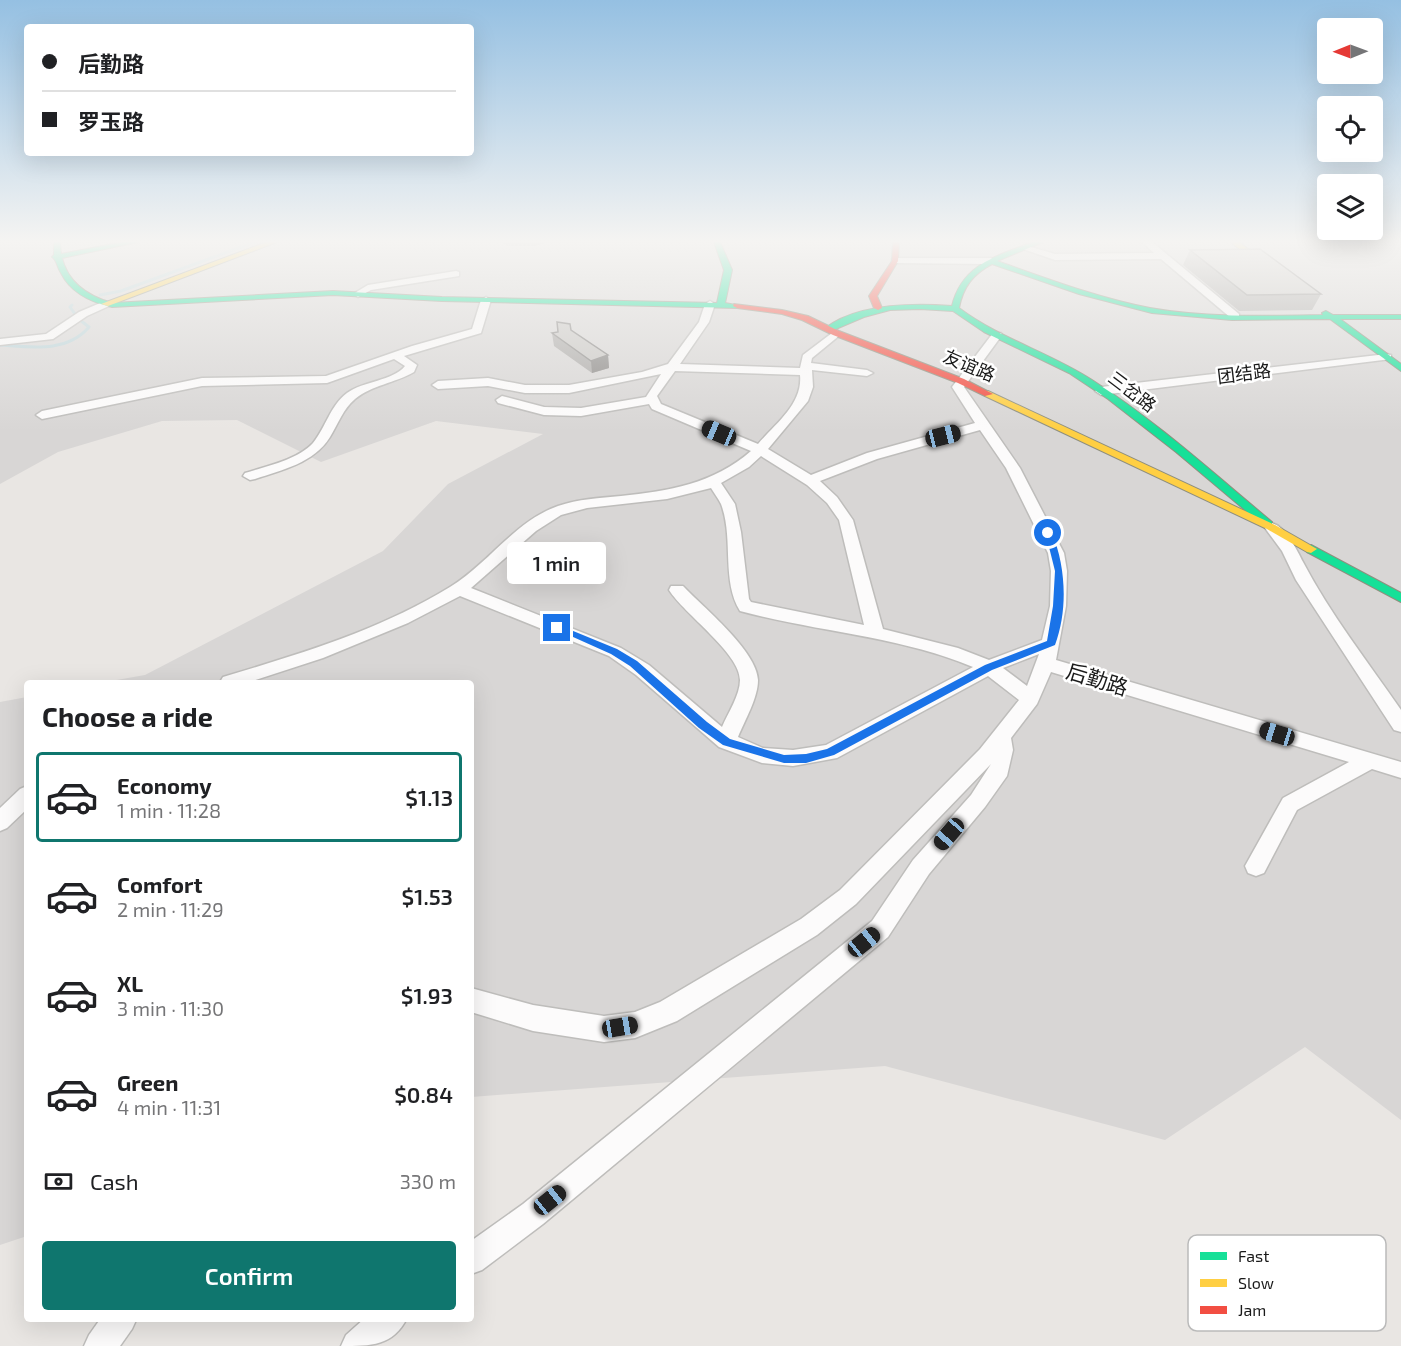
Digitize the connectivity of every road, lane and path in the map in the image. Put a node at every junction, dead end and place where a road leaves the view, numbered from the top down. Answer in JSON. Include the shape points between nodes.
{"nodes":[{"id":1,"x":716,"y":304,"type":"edge"},
{"id":2,"x":103,"y":305,"type":"edge"},
{"id":3,"x":485,"y":305,"type":"edge"},
{"id":4,"x":722,"y":305,"type":"edge"},
{"id":5,"x":877,"y":305,"type":"edge"},
{"id":6,"x":956,"y":305,"type":"edge"},
{"id":7,"x":1132,"y":305,"type":"edge"},
{"id":8,"x":1221,"y":305,"type":"edge"},
{"id":9,"x":1316,"y":305,"type":"edge"},
{"id":10,"x":878,"y":308,"type":"junction"},
{"id":11,"x":955,"y":309,"type":"junction"},
{"id":12,"x":1330,"y":315,"type":"junction"},
{"id":13,"x":1235,"y":316,"type":"junction"},
{"id":14,"x":1401,"y":317,"type":"edge"},
{"id":15,"x":832,"y":331,"type":"junction"},
{"id":16,"x":997,"y":335,"type":"junction"},
{"id":17,"x":0,"y":342,"type":"edge"},
{"id":18,"x":395,"y":355,"type":"junction"},
{"id":19,"x":1387,"y":357,"type":"junction"},
{"id":20,"x":672,"y":366,"type":"junction"},
{"id":21,"x":1401,"y":368,"type":"edge"},
{"id":22,"x":806,"y":369,"type":"junction"},
{"id":23,"x":867,"y":373,"type":"dead end"},
{"id":24,"x":961,"y":381,"type":"junction"},
{"id":25,"x":438,"y":385,"type":"dead end"},
{"id":26,"x":1101,"y":391,"type":"junction"},
{"id":27,"x":502,"y":400,"type":"dead end"},
{"id":28,"x":651,"y":400,"type":"junction"},
{"id":29,"x":42,"y":415,"type":"dead end"},
{"id":30,"x":983,"y":425,"type":"junction"},
{"id":31,"x":761,"y":451,"type":"junction"},
{"id":32,"x":250,"y":476,"type":"dead end"},
{"id":33,"x":810,"y":480,"type":"junction"},
{"id":34,"x":714,"y":482,"type":"junction"},
{"id":35,"x":1271,"y":528,"type":"junction"},
{"id":36,"x":459,"y":589,"type":"junction"},
{"id":37,"x":677,"y":590,"type":"dead end"},
{"id":38,"x":1401,"y":598,"type":"edge"},
{"id":39,"x":875,"y":633,"type":"junction"},
{"id":40,"x":1048,"y":654,"type":"junction"},
{"id":41,"x":989,"y":667,"type":"junction"},
{"id":42,"x":236,"y":680,"type":"edge"},
{"id":43,"x":1030,"y":699,"type":"junction"},
{"id":44,"x":1401,"y":725,"type":"edge"},
{"id":45,"x":1001,"y":735,"type":"junction"},
{"id":46,"x":726,"y":742,"type":"junction"},
{"id":47,"x":1371,"y":760,"type":"junction"},
{"id":48,"x":1401,"y":770,"type":"edge"},
{"id":49,"x":24,"y":798,"type":"edge"},
{"id":50,"x":0,"y":822,"type":"edge"},
{"id":51,"x":1256,"y":866,"type":"dead end"},
{"id":52,"x":474,"y":1001,"type":"edge"},
{"id":53,"x":474,"y":1257,"type":"edge"},
{"id":54,"x":118,"y":1322,"type":"edge"},
{"id":55,"x":386,"y":1322,"type":"edge"},
{"id":56,"x":100,"y":1346,"type":"edge"},
{"id":57,"x":357,"y":1346,"type":"edge"}],
"edges":[{"from":1,"to":20,"type":"street"},
{"from":2,"to":17,"type":"street","via":[[49,337]]},
{"from":3,"to":18,"type":"street","via":[[477,331]]},
{"from":4,"to":15,"type":"main road","name":"友谊路","via":[[795,315]]},
{"from":5,"to":10,"type":"main road"},
{"from":6,"to":11,"type":"main road"},
{"from":7,"to":13,"type":"main road","via":[[1174,314]]},
{"from":8,"to":13,"type":"street"},
{"from":9,"to":12,"type":"main road"},
{"from":10,"to":11,"type":"main road","via":[[906,305]]},
{"from":10,"to":15,"type":"main road","via":[[856,314]]},
{"from":11,"to":16,"type":"main road","name":"三岔路"},
{"from":12,"to":13,"type":"main road"},
{"from":12,"to":14,"type":"main road"},
{"from":12,"to":19,"type":"main road"},
{"from":15,"to":22,"type":"street","via":[[810,352]]},
{"from":15,"to":24,"type":"main road","name":"友谊路"},
{"from":16,"to":24,"type":"street"},
{"from":16,"to":26,"type":"main road","name":"三岔路","via":[[1073,372]]},
{"from":18,"to":29,"type":"street","via":[[327,379],[202,382]]},
{"from":18,"to":32,"type":"street","via":[[411,365],[410,370],[350,396],[315,448],[278,468]]},
{"from":19,"to":21,"type":"main road"},
{"from":19,"to":26,"type":"street","name":"团结路"},
{"from":20,"to":22,"type":"street"},
{"from":20,"to":25,"type":"street","via":[[569,389],[525,389],[488,382]]},
{"from":20,"to":28,"type":"street"},
{"from":22,"to":23,"type":"street"},
{"from":22,"to":31,"type":"street","via":[[804,397]]},
{"from":24,"to":30,"type":"street","name":"后勤路","via":[[959,391]]},
{"from":24,"to":35,"type":"main road","name":"友谊路"},
{"from":26,"to":35,"type":"main road","name":"三岔路"},
{"from":27,"to":28,"type":"street","via":[[544,411],[581,412]]},
{"from":28,"to":31,"type":"street","via":[[656,406]]},
{"from":30,"to":33,"type":"street","via":[[872,456]]},
{"from":30,"to":40,"type":"street","name":"后勤路","via":[[1013,468],[1056,553],[1058,606]]},
{"from":31,"to":33,"type":"street"},
{"from":31,"to":34,"type":"street","via":[[744,466]]},
{"from":33,"to":39,"type":"street","via":[[837,504],[846,520]]},
{"from":34,"to":36,"type":"street","via":[[692,491],[584,504],[555,512]]},
{"from":34,"to":39,"type":"street","via":[[728,504],[742,603],[746,607]]},
{"from":35,"to":38,"type":"main road","name":"友谊路"},
{"from":35,"to":44,"type":"street"},
{"from":36,"to":42,"type":"street","via":[[317,656]]},
{"from":36,"to":46,"type":"street","via":[[614,651],[641,669]]},
{"from":37,"to":46,"type":"street","via":[[741,657],[749,678]]},
{"from":39,"to":41,"type":"street","via":[[958,654]]},
{"from":40,"to":41,"type":"street"},
{"from":40,"to":43,"type":"street"},
{"from":40,"to":47,"type":"street","name":"后勤路"},
{"from":41,"to":43,"type":"street"},
{"from":41,"to":46,"type":"street","via":[[830,752],[806,759],[784,759]]},
{"from":43,"to":45,"type":"street"},
{"from":45,"to":52,"type":"street","via":[[987,755],[848,897],[809,927],[668,1012],[635,1025],[604,1029],[533,1017]]},
{"from":45,"to":53,"type":"street","via":[[1000,770],[921,867],[880,929],[542,1207]]},
{"from":47,"to":48,"type":"street","name":"后勤路"},
{"from":47,"to":51,"type":"street","via":[[1290,804]]},
{"from":49,"to":50,"type":"street"},
{"from":54,"to":56,"type":"street"},
{"from":55,"to":57,"type":"street"}]}
